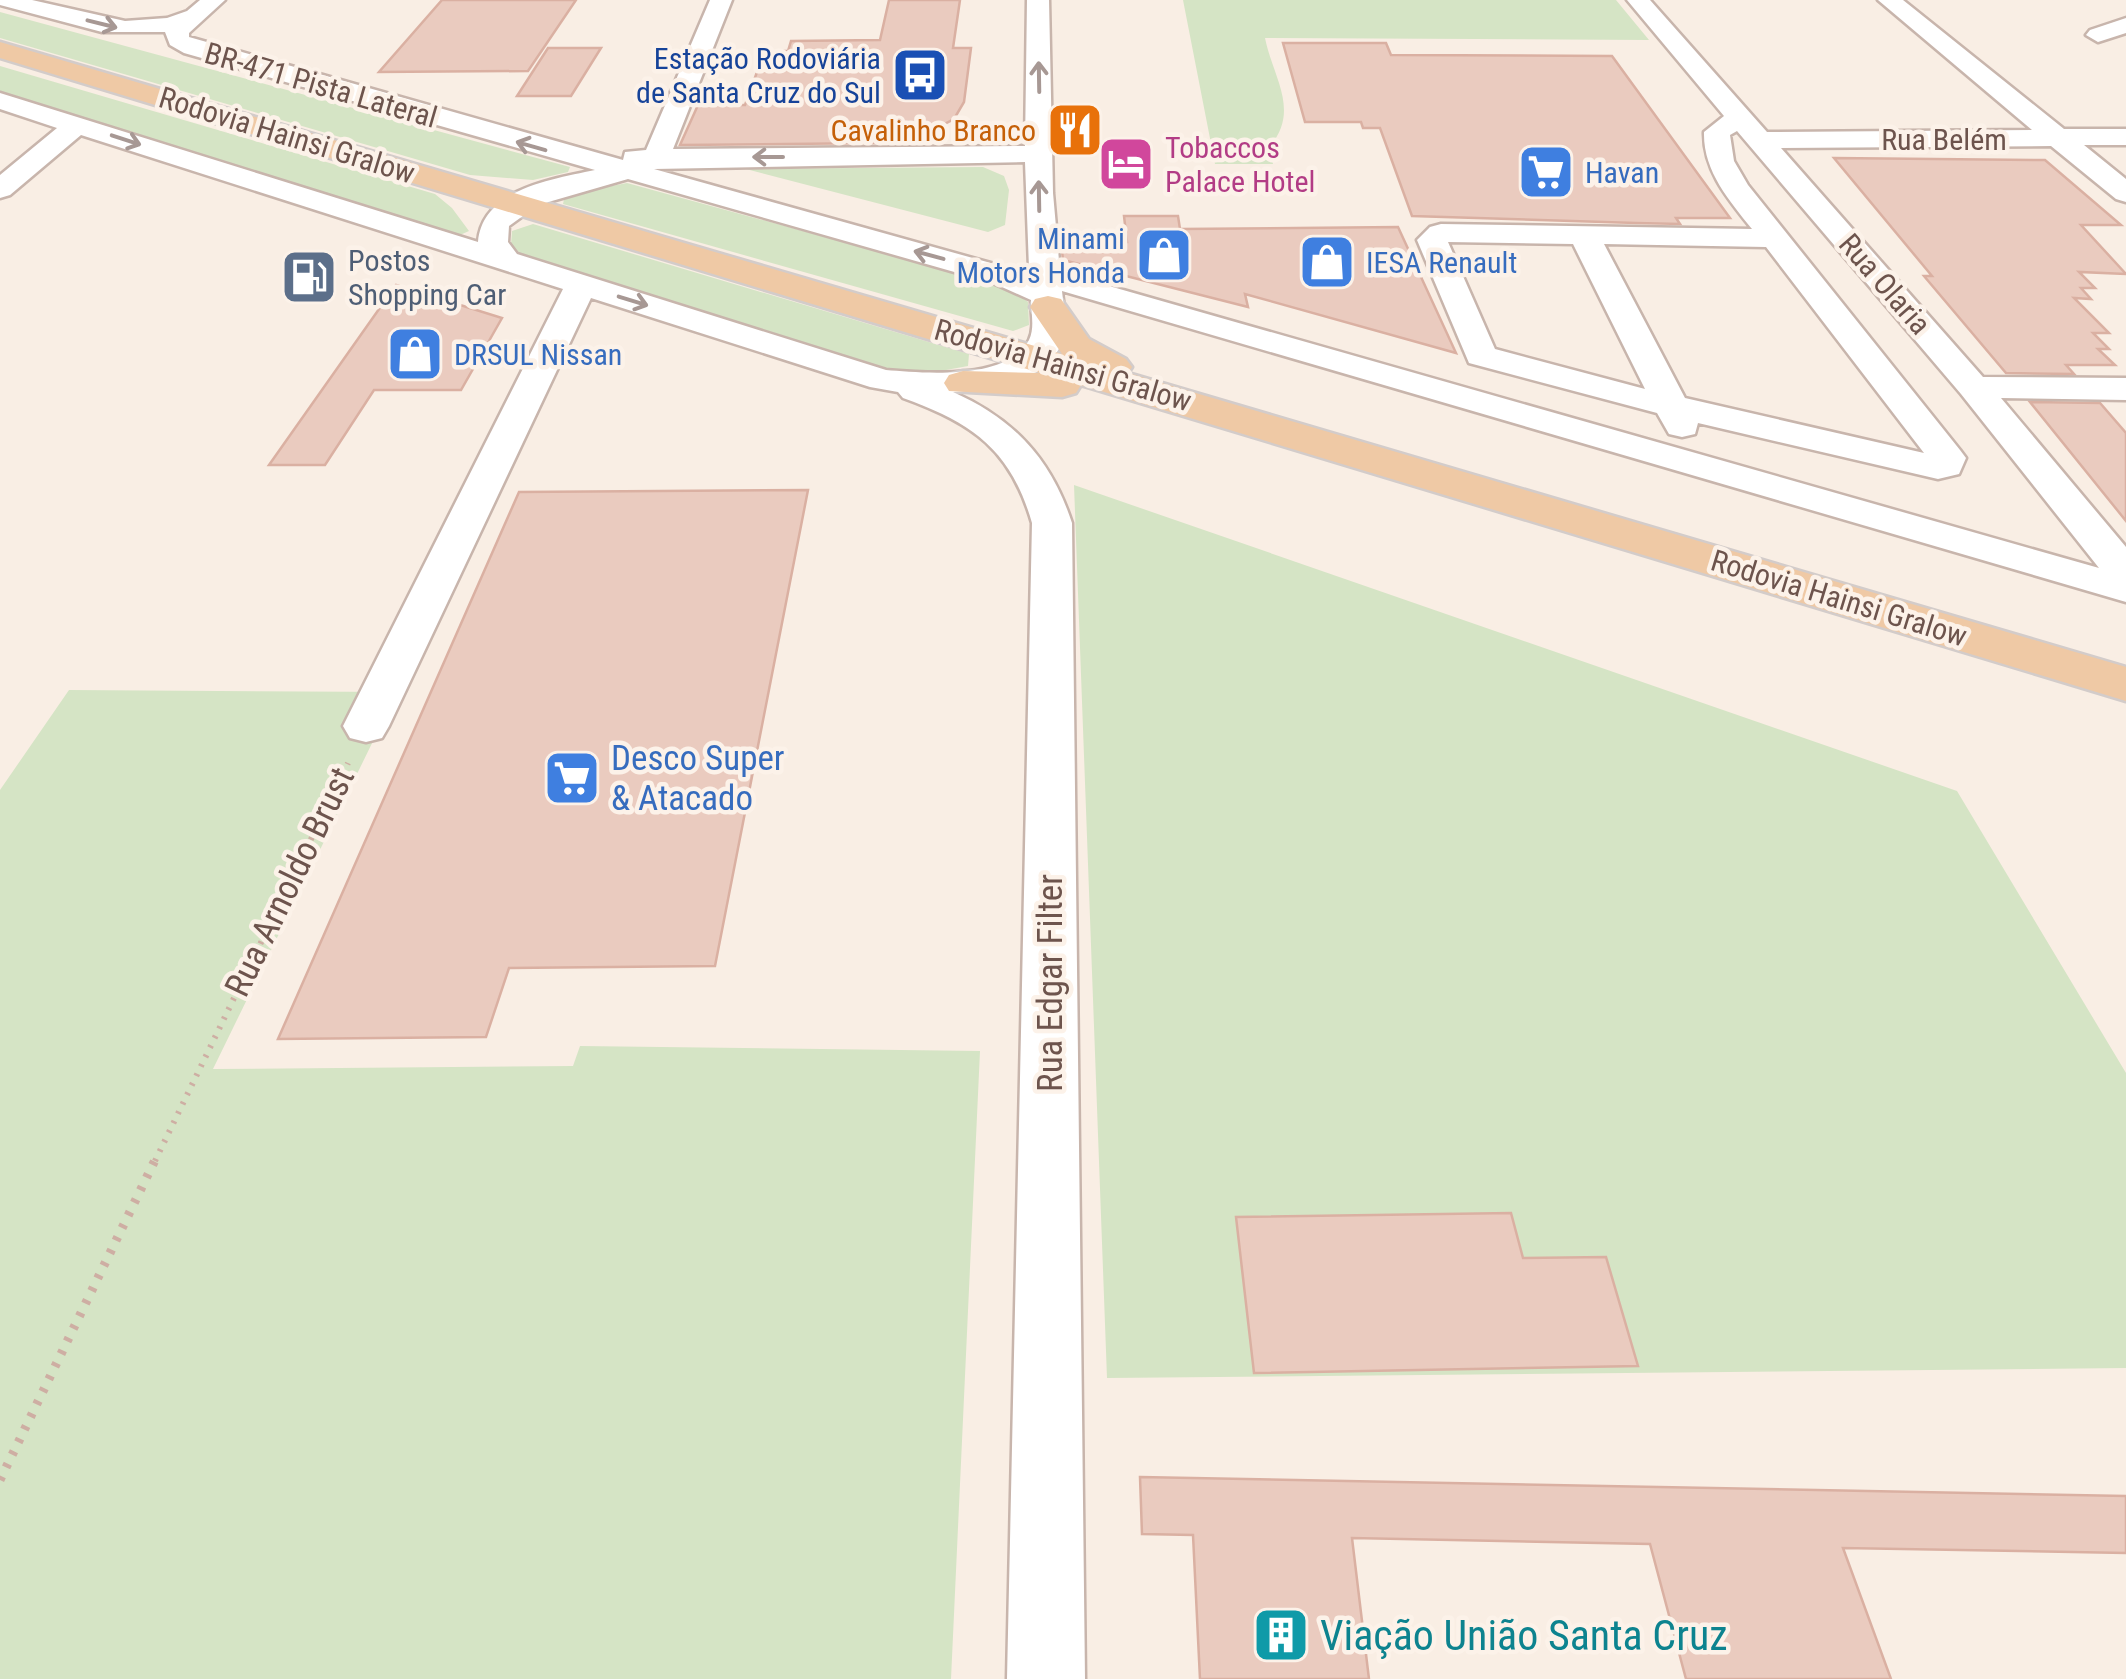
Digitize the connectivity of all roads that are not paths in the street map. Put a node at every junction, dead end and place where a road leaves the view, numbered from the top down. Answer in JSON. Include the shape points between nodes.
{"nodes":[{"id":1,"x":9,"y":0,"type":"edge"},
{"id":2,"x":721,"y":0,"type":"edge"},
{"id":3,"x":1038,"y":0,"type":"edge"},
{"id":4,"x":1638,"y":0,"type":"edge"},
{"id":5,"x":1889,"y":0,"type":"edge"},
{"id":6,"x":204,"y":8,"type":"edge"},
{"id":7,"x":2126,"y":25,"type":"edge"},
{"id":8,"x":2098,"y":34,"type":"dead end"},
{"id":9,"x":0,"y":50,"type":"edge"},
{"id":10,"x":0,"y":100,"type":"edge"},
{"id":11,"x":78,"y":124,"type":"junction"},
{"id":12,"x":1751,"y":128,"type":"junction"},
{"id":13,"x":2059,"y":138,"type":"junction"},
{"id":14,"x":2126,"y":138,"type":"edge"},
{"id":15,"x":1040,"y":154,"type":"junction"},
{"id":16,"x":656,"y":158,"type":"junction"},
{"id":17,"x":574,"y":171,"type":"junction"},
{"id":18,"x":624,"y":172,"type":"junction"},
{"id":19,"x":434,"y":179,"type":"junction"},
{"id":20,"x":0,"y":190,"type":"edge"},
{"id":21,"x":2126,"y":193,"type":"edge"},
{"id":22,"x":505,"y":215,"type":"junction"},
{"id":23,"x":1583,"y":234,"type":"junction"},
{"id":24,"x":1775,"y":238,"type":"junction"},
{"id":25,"x":1013,"y":250,"type":"junction"},
{"id":26,"x":507,"y":262,"type":"junction"},
{"id":27,"x":580,"y":285,"type":"junction"},
{"id":28,"x":1047,"y":292,"type":"junction"},
{"id":29,"x":1034,"y":356,"type":"junction"},
{"id":30,"x":882,"y":380,"type":"junction"},
{"id":31,"x":963,"y":383,"type":"junction"},
{"id":32,"x":1973,"y":387,"type":"junction"},
{"id":33,"x":2126,"y":389,"type":"edge"},
{"id":34,"x":1673,"y":407,"type":"junction"},
{"id":35,"x":1256,"y":422,"type":"junction"},
{"id":36,"x":1701,"y":467,"type":"junction"},
{"id":37,"x":2126,"y":574,"type":"edge"},
{"id":38,"x":2126,"y":589,"type":"edge"},
{"id":39,"x":2126,"y":684,"type":"edge"},
{"id":40,"x":366,"y":726,"type":"road end"},
{"id":41,"x":1046,"y":1679,"type":"edge"}],
"edges":[{"from":1,"to":6,"type":"street","name":"BR-471 Pista Lateral","one_way":true,"via":[[127,30],[170,28]]},
{"from":2,"to":16,"type":"street"},
{"from":15,"to":3,"type":"street","one_way":true},
{"from":4,"to":12,"type":"street","name":"Rua Olaria"},
{"from":5,"to":13,"type":"street"},
{"from":17,"to":6,"type":"street","name":"BR-471 Pista Lateral","one_way":true,"via":[[192,48],[178,40],[177,31]]},
{"from":7,"to":8,"type":"street"},
{"from":9,"to":19,"type":"main road","name":"Rodovia Hainsi Gralow"},
{"from":10,"to":11,"type":"street"},
{"from":11,"to":20,"type":"street"},
{"from":11,"to":26,"type":"street","one_way":true},
{"from":12,"to":13,"type":"street","name":"Rua Belém"},
{"from":12,"to":24,"type":"street","via":[[1716,132],[1714,148]]},
{"from":12,"to":32,"type":"street","name":"Rua Olaria"},
{"from":13,"to":14,"type":"street","name":"Rua Belém"},
{"from":13,"to":21,"type":"street"},
{"from":15,"to":16,"type":"street","one_way":true},
{"from":25,"to":15,"type":"street","one_way":true},
{"from":16,"to":17,"type":"street"},
{"from":16,"to":18,"type":"street"},
{"from":16,"to":25,"type":"street"},
{"from":17,"to":18,"type":"street"},
{"from":17,"to":19,"type":"main road","via":[[480,185]]},
{"from":17,"to":22,"type":"street"},
{"from":25,"to":18,"type":"street","one_way":true},
{"from":19,"to":22,"type":"main road","via":[[485,212]]},
{"from":22,"to":26,"type":"street","via":[[490,236]]},
{"from":22,"to":29,"type":"main road","name":"Rodovia Hainsi Gralow"},
{"from":23,"to":24,"type":"street"},
{"from":23,"to":34,"type":"street"},
{"from":23,"to":34,"type":"street","via":[[1442,233],[1432,240],[1481,356]]},
{"from":24,"to":34,"type":"street","via":[[1947,458],[1946,466]]},
{"from":25,"to":28,"type":"street"},
{"from":26,"to":27,"type":"street"},
{"from":27,"to":30,"type":"street","one_way":true},
{"from":27,"to":40,"type":"street","name":"Rua Arnoldo Brust"},
{"from":28,"to":29,"type":"street","via":[[1049,329]]},
{"from":28,"to":35,"type":"main road","via":[[1076,347],[1096,360]]},
{"from":28,"to":36,"type":"street"},
{"from":29,"to":31,"type":"street","via":[[1013,372]]},
{"from":29,"to":35,"type":"main road","name":"Rodovia Hainsi Gralow"},
{"from":30,"to":31,"type":"street"},
{"from":30,"to":41,"type":"street","name":"Rua Edgar Filter","via":[[964,408],[995,430],[1035,476],[1052,523]]},
{"from":31,"to":35,"type":"main road","via":[[1092,388]]},
{"from":32,"to":33,"type":"street"},
{"from":32,"to":37,"type":"street","name":"Rua Olaria"},
{"from":34,"to":36,"type":"street"},
{"from":35,"to":39,"type":"main road","name":"Rodovia Hainsi Gralow"},
{"from":36,"to":38,"type":"street"}]}
